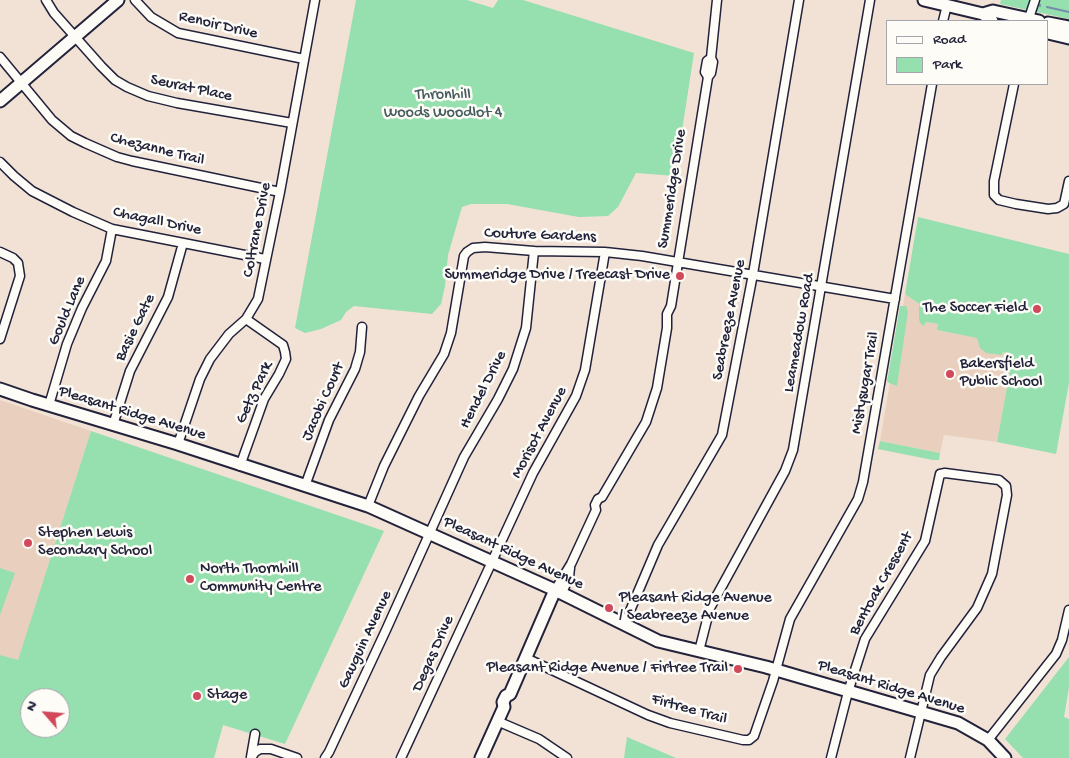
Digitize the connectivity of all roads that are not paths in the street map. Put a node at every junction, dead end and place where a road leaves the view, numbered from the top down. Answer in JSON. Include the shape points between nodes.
{"nodes":[{"id":1,"x":46,"y":0,"type":"edge"},
{"id":2,"x":118,"y":0,"type":"edge"},
{"id":3,"x":136,"y":0,"type":"edge"},
{"id":4,"x":315,"y":0,"type":"edge"},
{"id":5,"x":718,"y":0,"type":"edge"},
{"id":6,"x":799,"y":0,"type":"edge"},
{"id":7,"x":870,"y":0,"type":"edge"},
{"id":8,"x":924,"y":0,"type":"edge"},
{"id":9,"x":1035,"y":0,"type":"edge"},
{"id":10,"x":947,"y":5,"type":"junction"},
{"id":11,"x":988,"y":18,"type":"edge"},
{"id":12,"x":943,"y":20,"type":"edge"},
{"id":13,"x":1028,"y":20,"type":"edge"},
{"id":14,"x":1032,"y":20,"type":"edge"},
{"id":15,"x":1049,"y":23,"type":"edge"},
{"id":16,"x":1069,"y":27,"type":"edge"},
{"id":17,"x":1049,"y":33,"type":"edge"},
{"id":18,"x":75,"y":37,"type":"junction"},
{"id":19,"x":1069,"y":38,"type":"edge"},
{"id":20,"x":0,"y":57,"type":"edge"},
{"id":21,"x":304,"y":60,"type":"junction"},
{"id":22,"x":22,"y":83,"type":"junction"},
{"id":23,"x":932,"y":85,"type":"edge"},
{"id":24,"x":1014,"y":85,"type":"edge"},
{"id":25,"x":0,"y":101,"type":"edge"},
{"id":26,"x":292,"y":123,"type":"junction"},
{"id":27,"x":0,"y":162,"type":"edge"},
{"id":28,"x":1069,"y":181,"type":"edge"},
{"id":29,"x":280,"y":192,"type":"junction"},
{"id":30,"x":112,"y":229,"type":"junction"},
{"id":31,"x":183,"y":243,"type":"junction"},
{"id":32,"x":534,"y":251,"type":"junction"},
{"id":33,"x":0,"y":252,"type":"edge"},
{"id":34,"x":605,"y":252,"type":"junction"},
{"id":35,"x":265,"y":258,"type":"junction"},
{"id":36,"x":678,"y":262,"type":"junction"},
{"id":37,"x":753,"y":274,"type":"junction"},
{"id":38,"x":822,"y":286,"type":"junction"},
{"id":39,"x":895,"y":299,"type":"junction"},
{"id":40,"x":246,"y":319,"type":"junction"},
{"id":41,"x":362,"y":327,"type":"dead end"},
{"id":42,"x":0,"y":339,"type":"edge"},
{"id":43,"x":0,"y":389,"type":"edge"},
{"id":44,"x":49,"y":405,"type":"junction"},
{"id":45,"x":113,"y":426,"type":"junction"},
{"id":46,"x":178,"y":444,"type":"junction"},
{"id":47,"x":240,"y":466,"type":"junction"},
{"id":48,"x":305,"y":486,"type":"junction"},
{"id":49,"x":368,"y":506,"type":"junction"},
{"id":50,"x":430,"y":533,"type":"junction"},
{"id":51,"x":493,"y":562,"type":"junction"},
{"id":52,"x":558,"y":591,"type":"junction"},
{"id":53,"x":1069,"y":610,"type":"edge"},
{"id":54,"x":624,"y":625,"type":"junction"},
{"id":55,"x":699,"y":651,"type":"junction"},
{"id":56,"x":526,"y":658,"type":"junction"},
{"id":57,"x":776,"y":670,"type":"junction"},
{"id":58,"x":848,"y":692,"type":"junction"},
{"id":59,"x":920,"y":711,"type":"junction"},
{"id":60,"x":498,"y":721,"type":"junction"},
{"id":61,"x":255,"y":734,"type":"dead end"},
{"id":62,"x":988,"y":740,"type":"junction"},
{"id":63,"x":251,"y":758,"type":"edge"},
{"id":64,"x":297,"y":758,"type":"edge"},
{"id":65,"x":325,"y":758,"type":"edge"},
{"id":66,"x":401,"y":758,"type":"edge"},
{"id":67,"x":481,"y":758,"type":"edge"},
{"id":68,"x":567,"y":758,"type":"edge"},
{"id":69,"x":831,"y":758,"type":"edge"},
{"id":70,"x":910,"y":758,"type":"edge"},
{"id":71,"x":1005,"y":758,"type":"edge"}],
"edges":[{"from":1,"to":18,"type":"street","name":"Seurat Place"},
{"from":2,"to":18,"type":"street"},
{"from":3,"to":21,"type":"street","name":"Renoir Drive","via":[[151,16],[178,33]]},
{"from":4,"to":21,"type":"street","name":"Coltrane Drive"},
{"from":5,"to":36,"type":"street","name":"Summeridge Drive","via":[[712,73],[708,77]]},
{"from":6,"to":37,"type":"street","name":"Seabreeze Avenue"},
{"from":7,"to":38,"type":"street","name":"Leameadow Road"},
{"from":8,"to":10,"type":"street"},
{"from":9,"to":14,"type":"street"},
{"from":10,"to":11,"type":"street"},
{"from":10,"to":12,"type":"street"},
{"from":11,"to":13,"type":"street","via":[[994,11]]},
{"from":15,"to":16,"type":"street"},
{"from":17,"to":19,"type":"street"},
{"from":18,"to":22,"type":"street"},
{"from":18,"to":26,"type":"street","name":"Seurat Place","via":[[115,80],[148,96]]},
{"from":20,"to":22,"type":"street","name":"Chezanne Trail"},
{"from":21,"to":26,"type":"street","name":"Coltrane Drive"},
{"from":22,"to":25,"type":"street"},
{"from":22,"to":29,"type":"street","name":"Chezanne Trail","via":[[52,120],[71,136],[117,157]]},
{"from":23,"to":39,"type":"street","name":"Mistysugar Trail"},
{"from":24,"to":28,"type":"street","via":[[994,194],[1000,200],[1016,204],[1056,208],[1064,204]]},
{"from":26,"to":29,"type":"street","name":"Coltrane Drive"},
{"from":27,"to":30,"type":"street","name":"Chagall Drive","via":[[32,191]]},
{"from":29,"to":35,"type":"street","name":"Coltrane Drive"},
{"from":30,"to":31,"type":"street","name":"Chagall Drive"},
{"from":30,"to":44,"type":"street","name":"Gould Lane","via":[[106,261],[67,344]]},
{"from":31,"to":35,"type":"street","name":"Chagall Drive"},
{"from":31,"to":45,"type":"street","name":"Basie Gate","via":[[168,297],[130,371]]},
{"from":32,"to":34,"type":"street","name":"Couture Gardens"},
{"from":32,"to":49,"type":"street","name":"Couture Gardens","via":[[485,247],[467,252],[444,354],[419,396]]},
{"from":32,"to":50,"type":"street","name":"Hendel Drive","via":[[526,328],[513,369],[464,457]]},
{"from":33,"to":42,"type":"street","via":[[18,263],[20,276]]},
{"from":34,"to":36,"type":"street","name":"Couture Gardens"},
{"from":34,"to":51,"type":"street","name":"Morisot Avenue","via":[[585,370],[576,396],[533,473]]},
{"from":35,"to":40,"type":"street","name":"Coltrane Drive","via":[[258,299]]},
{"from":36,"to":37,"type":"street","name":"Couture Gardens"},
{"from":36,"to":52,"type":"street","name":"Summeridge Drive","via":[[666,318],[657,388],[646,422],[602,497],[598,498],[596,510],[571,564],[569,577]]},
{"from":37,"to":38,"type":"street","name":"Couture Gardens"},
{"from":37,"to":54,"type":"street","name":"Seabreeze Avenue","via":[[722,435],[658,545]]},
{"from":38,"to":39,"type":"street","name":"Couture Gardens"},
{"from":38,"to":55,"type":"street","name":"Leameadow Road","via":[[793,450],[785,471],[710,608]]},
{"from":39,"to":57,"type":"street","name":"Mistysugar Trail","via":[[858,499],[790,619]]},
{"from":40,"to":46,"type":"street","name":"Coltrane Drive","via":[[229,334],[210,359]]},
{"from":40,"to":47,"type":"street","name":"Getz Park","via":[[283,346],[286,360],[264,399]]},
{"from":41,"to":48,"type":"street","name":"Jacobi Court","via":[[355,369],[329,420]]},
{"from":43,"to":44,"type":"street","name":"Pleasant Ridge Avenue"},
{"from":44,"to":45,"type":"street","name":"Pleasant Ridge Avenue"},
{"from":45,"to":46,"type":"street","name":"Pleasant Ridge Avenue"},
{"from":46,"to":47,"type":"street","name":"Pleasant Ridge Avenue"},
{"from":47,"to":48,"type":"street","name":"Pleasant Ridge Avenue"},
{"from":48,"to":49,"type":"street","name":"Pleasant Ridge Avenue"},
{"from":49,"to":50,"type":"street","name":"Pleasant Ridge Avenue"},
{"from":50,"to":51,"type":"street","name":"Pleasant Ridge Avenue"},
{"from":50,"to":65,"type":"street","name":"Gauguin Avenue"},
{"from":51,"to":52,"type":"street","name":"Pleasant Ridge Avenue"},
{"from":51,"to":66,"type":"street","name":"Degas Drive"},
{"from":52,"to":54,"type":"street","name":"Pleasant Ridge Avenue"},
{"from":52,"to":56,"type":"street","name":"Summeridge Drive","via":[[548,621]]},
{"from":53,"to":62,"type":"street","via":[[1056,654]]},
{"from":54,"to":55,"type":"street","name":"Pleasant Ridge Avenue","via":[[658,641]]},
{"from":55,"to":57,"type":"street","name":"Pleasant Ridge Avenue"},
{"from":56,"to":57,"type":"street","name":"Firtree Trail","via":[[663,720],[743,740],[754,736]]},
{"from":56,"to":60,"type":"street","name":"Summeridge Drive","via":[[503,702]]},
{"from":57,"to":58,"type":"street","name":"Pleasant Ridge Avenue"},
{"from":58,"to":59,"type":"street","name":"Pleasant Ridge Avenue"},
{"from":58,"to":59,"type":"street","name":"Bentoak Crescent","via":[[865,639],[925,540],[940,474],[1000,480],[1006,486],[1007,495],[992,574],[977,608],[930,676]]},
{"from":58,"to":69,"type":"street"},
{"from":59,"to":62,"type":"street","name":"Pleasant Ridge Avenue","via":[[958,723]]},
{"from":59,"to":70,"type":"street"},
{"from":60,"to":67,"type":"street","name":"Summeridge Drive"},
{"from":60,"to":68,"type":"street","via":[[539,739]]},
{"from":61,"to":63,"type":"street"},
{"from":62,"to":71,"type":"street","name":"Pleasant Ridge Avenue"},
{"from":63,"to":64,"type":"street","via":[[260,749]]}]}
